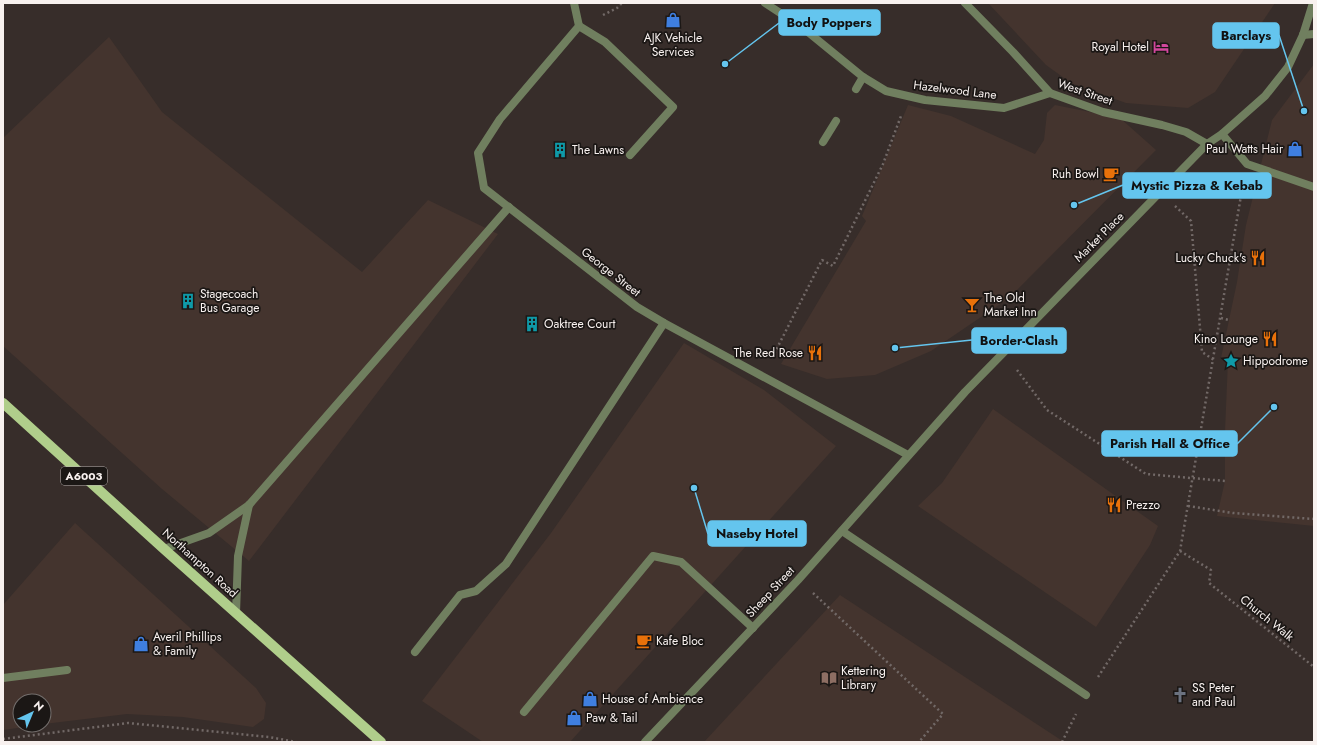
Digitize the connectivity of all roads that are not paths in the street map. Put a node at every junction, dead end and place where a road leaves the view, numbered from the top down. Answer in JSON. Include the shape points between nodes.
{"nodes":[{"id":1,"x":574,"y":3,"type":"edge"},
{"id":2,"x":765,"y":3,"type":"edge"},
{"id":3,"x":965,"y":3,"type":"edge"},
{"id":4,"x":1313,"y":3,"type":"edge"},
{"id":5,"x":579,"y":26,"type":"junction"},
{"id":6,"x":1314,"y":34,"type":"edge"},
{"id":7,"x":1303,"y":35,"type":"junction"},
{"id":8,"x":863,"y":78,"type":"junction"},
{"id":9,"x":856,"y":89,"type":"dead end"},
{"id":10,"x":1050,"y":93,"type":"junction"},
{"id":11,"x":836,"y":122,"type":"dead end"},
{"id":12,"x":1222,"y":134,"type":"junction"},
{"id":13,"x":823,"y":142,"type":"dead end"},
{"id":14,"x":1207,"y":144,"type":"junction"},
{"id":15,"x":630,"y":155,"type":"dead end"},
{"id":16,"x":1314,"y":187,"type":"edge"},
{"id":17,"x":509,"y":208,"type":"junction"},
{"id":18,"x":664,"y":323,"type":"junction"},
{"id":19,"x":3,"y":403,"type":"edge"},
{"id":20,"x":908,"y":455,"type":"junction"},
{"id":21,"x":249,"y":504,"type":"junction"},
{"id":22,"x":842,"y":531,"type":"junction"},
{"id":23,"x":164,"y":549,"type":"junction"},
{"id":24,"x":236,"y":612,"type":"junction"},
{"id":25,"x":753,"y":628,"type":"junction"},
{"id":26,"x":415,"y":652,"type":"dead end"},
{"id":27,"x":67,"y":670,"type":"dead end"},
{"id":28,"x":3,"y":678,"type":"edge"},
{"id":29,"x":1086,"y":696,"type":"road end"},
{"id":30,"x":524,"y":712,"type":"dead end"},
{"id":31,"x":381,"y":742,"type":"edge"},
{"id":32,"x":644,"y":742,"type":"edge"}],
"edges":[{"from":1,"to":5,"type":"street"},
{"from":2,"to":8,"type":"street","name":"Hazelwood Lane","via":[[803,28]]},
{"from":3,"to":10,"type":"street","name":"West Street"},
{"from":4,"to":7,"type":"street","name":"Market Place"},
{"from":5,"to":15,"type":"street","via":[[605,42],[673,106]]},
{"from":5,"to":17,"type":"street","name":"George Street","via":[[500,119],[478,153],[484,188]]},
{"from":6,"to":7,"type":"street"},
{"from":7,"to":12,"type":"street","name":"Market Place","via":[[1288,67],[1264,96]]},
{"from":8,"to":9,"type":"street"},
{"from":8,"to":10,"type":"street","name":"Hazelwood Lane","via":[[886,91],[925,100],[1004,108]]},
{"from":10,"to":14,"type":"street","name":"West Street","via":[[1103,112],[1186,132]]},
{"from":11,"to":13,"type":"street"},
{"from":12,"to":14,"type":"street","name":"Market Place"},
{"from":12,"to":16,"type":"street","via":[[1248,164]]},
{"from":14,"to":20,"type":"street","name":"Market Place","via":[[1005,350]]},
{"from":17,"to":18,"type":"street","name":"George Street","via":[[637,307]]},
{"from":17,"to":21,"type":"street"},
{"from":18,"to":20,"type":"street","name":"George Street"},
{"from":18,"to":26,"type":"street","via":[[506,564],[476,591],[460,595]]},
{"from":19,"to":23,"type":"main road","name":"Northampton Road","number":"A6003"},
{"from":20,"to":22,"type":"street","name":"Sheep Street"},
{"from":21,"to":23,"type":"street","via":[[209,533]]},
{"from":21,"to":24,"type":"street","via":[[238,556]]},
{"from":22,"to":25,"type":"street","name":"Sheep Street"},
{"from":22,"to":29,"type":"street"},
{"from":23,"to":24,"type":"main road","name":"Northampton Road","number":"A6003"},
{"from":24,"to":31,"type":"main road","name":"Northampton Road","number":"A6003"},
{"from":25,"to":30,"type":"street","via":[[681,562],[653,556]]},
{"from":25,"to":32,"type":"street","name":"Sheep Street"},
{"from":27,"to":28,"type":"street"}]}
